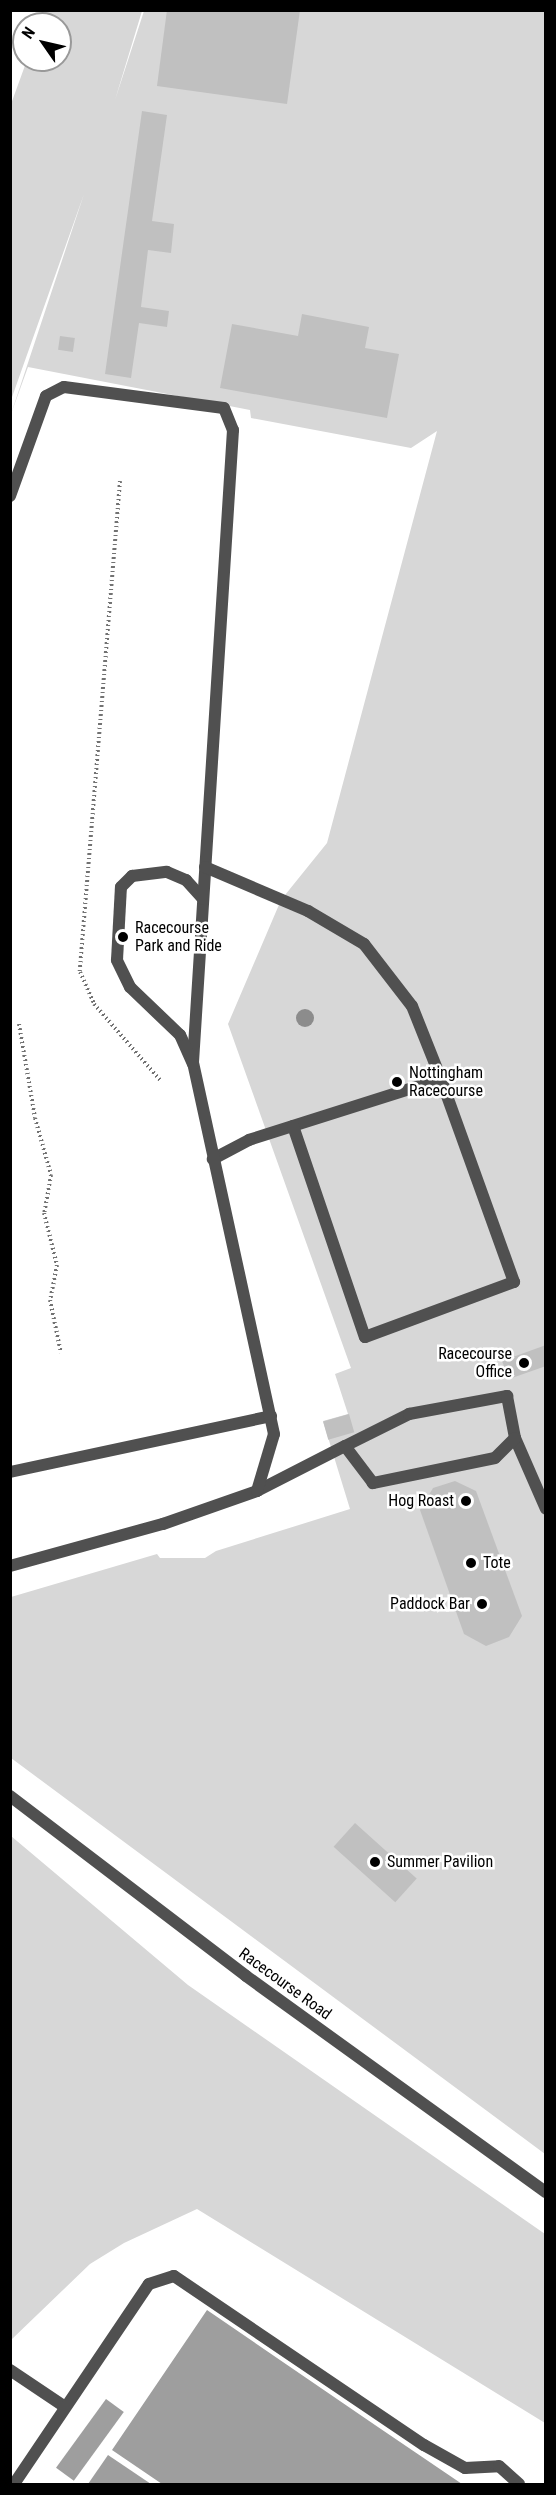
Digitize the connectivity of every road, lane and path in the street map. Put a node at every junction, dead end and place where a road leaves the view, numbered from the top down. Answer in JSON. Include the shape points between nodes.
{"nodes":[{"id":1,"x":120,"y":481,"type":"dead end"},
{"id":2,"x":10,"y":496,"type":"edge"},
{"id":3,"x":205,"y":867,"type":"junction"},
{"id":4,"x":203,"y":899,"type":"junction"},
{"id":5,"x":19,"y":1024,"type":"dead end"},
{"id":6,"x":193,"y":1064,"type":"junction"},
{"id":7,"x":441,"y":1078,"type":"junction"},
{"id":8,"x":160,"y":1080,"type":"dead end"},
{"id":9,"x":292,"y":1126,"type":"junction"},
{"id":10,"x":213,"y":1159,"type":"junction"},
{"id":11,"x":61,"y":1353,"type":"dead end"},
{"id":12,"x":271,"y":1416,"type":"junction"},
{"id":13,"x":515,"y":1438,"type":"junction"},
{"id":14,"x":345,"y":1446,"type":"junction"},
{"id":15,"x":10,"y":1472,"type":"edge"},
{"id":16,"x":257,"y":1491,"type":"junction"},
{"id":17,"x":546,"y":1509,"type":"edge"},
{"id":18,"x":10,"y":1566,"type":"edge"},
{"id":19,"x":10,"y":1796,"type":"edge"},
{"id":20,"x":546,"y":2192,"type":"edge"},
{"id":21,"x":10,"y":2370,"type":"edge"},
{"id":22,"x":65,"y":2407,"type":"junction"},
{"id":23,"x":14,"y":2484,"type":"edge"},
{"id":24,"x":519,"y":2484,"type":"edge"}],
"edges":[{"from":1,"to":8,"type":"path","via":[[80,972],[99,1011]]},
{"from":2,"to":3,"type":"street","via":[[46,396],[64,387],[224,408],[232,430]]},
{"from":3,"to":4,"type":"street"},
{"from":3,"to":7,"type":"street","via":[[308,911],[364,944],[412,1006]]},
{"from":4,"to":6,"type":"street"},
{"from":4,"to":6,"type":"street","via":[[186,880],[167,872],[132,876],[121,887],[116,931],[117,960],[130,987],[180,1035]]},
{"from":5,"to":11,"type":"path","via":[[35,1118],[51,1175],[44,1213],[57,1265],[50,1300]]},
{"from":6,"to":10,"type":"street"},
{"from":7,"to":9,"type":"street"},
{"from":7,"to":9,"type":"street","via":[[514,1282],[365,1337]]},
{"from":9,"to":10,"type":"street","via":[[249,1140]]},
{"from":10,"to":12,"type":"street"},
{"from":12,"to":15,"type":"street"},
{"from":12,"to":16,"type":"street","via":[[274,1434]]},
{"from":13,"to":14,"type":"street","via":[[495,1458],[373,1483]]},
{"from":13,"to":14,"type":"street","via":[[507,1396],[409,1414]]},
{"from":13,"to":17,"type":"street"},
{"from":14,"to":16,"type":"street"},
{"from":16,"to":18,"type":"street","via":[[163,1524]]},
{"from":19,"to":20,"type":"street","name":"Racecourse Road","via":[[246,1976]]},
{"from":21,"to":22,"type":"street"},
{"from":22,"to":23,"type":"street"},
{"from":22,"to":24,"type":"street","via":[[149,2284],[174,2276],[424,2445],[465,2468],[499,2466]]}]}
